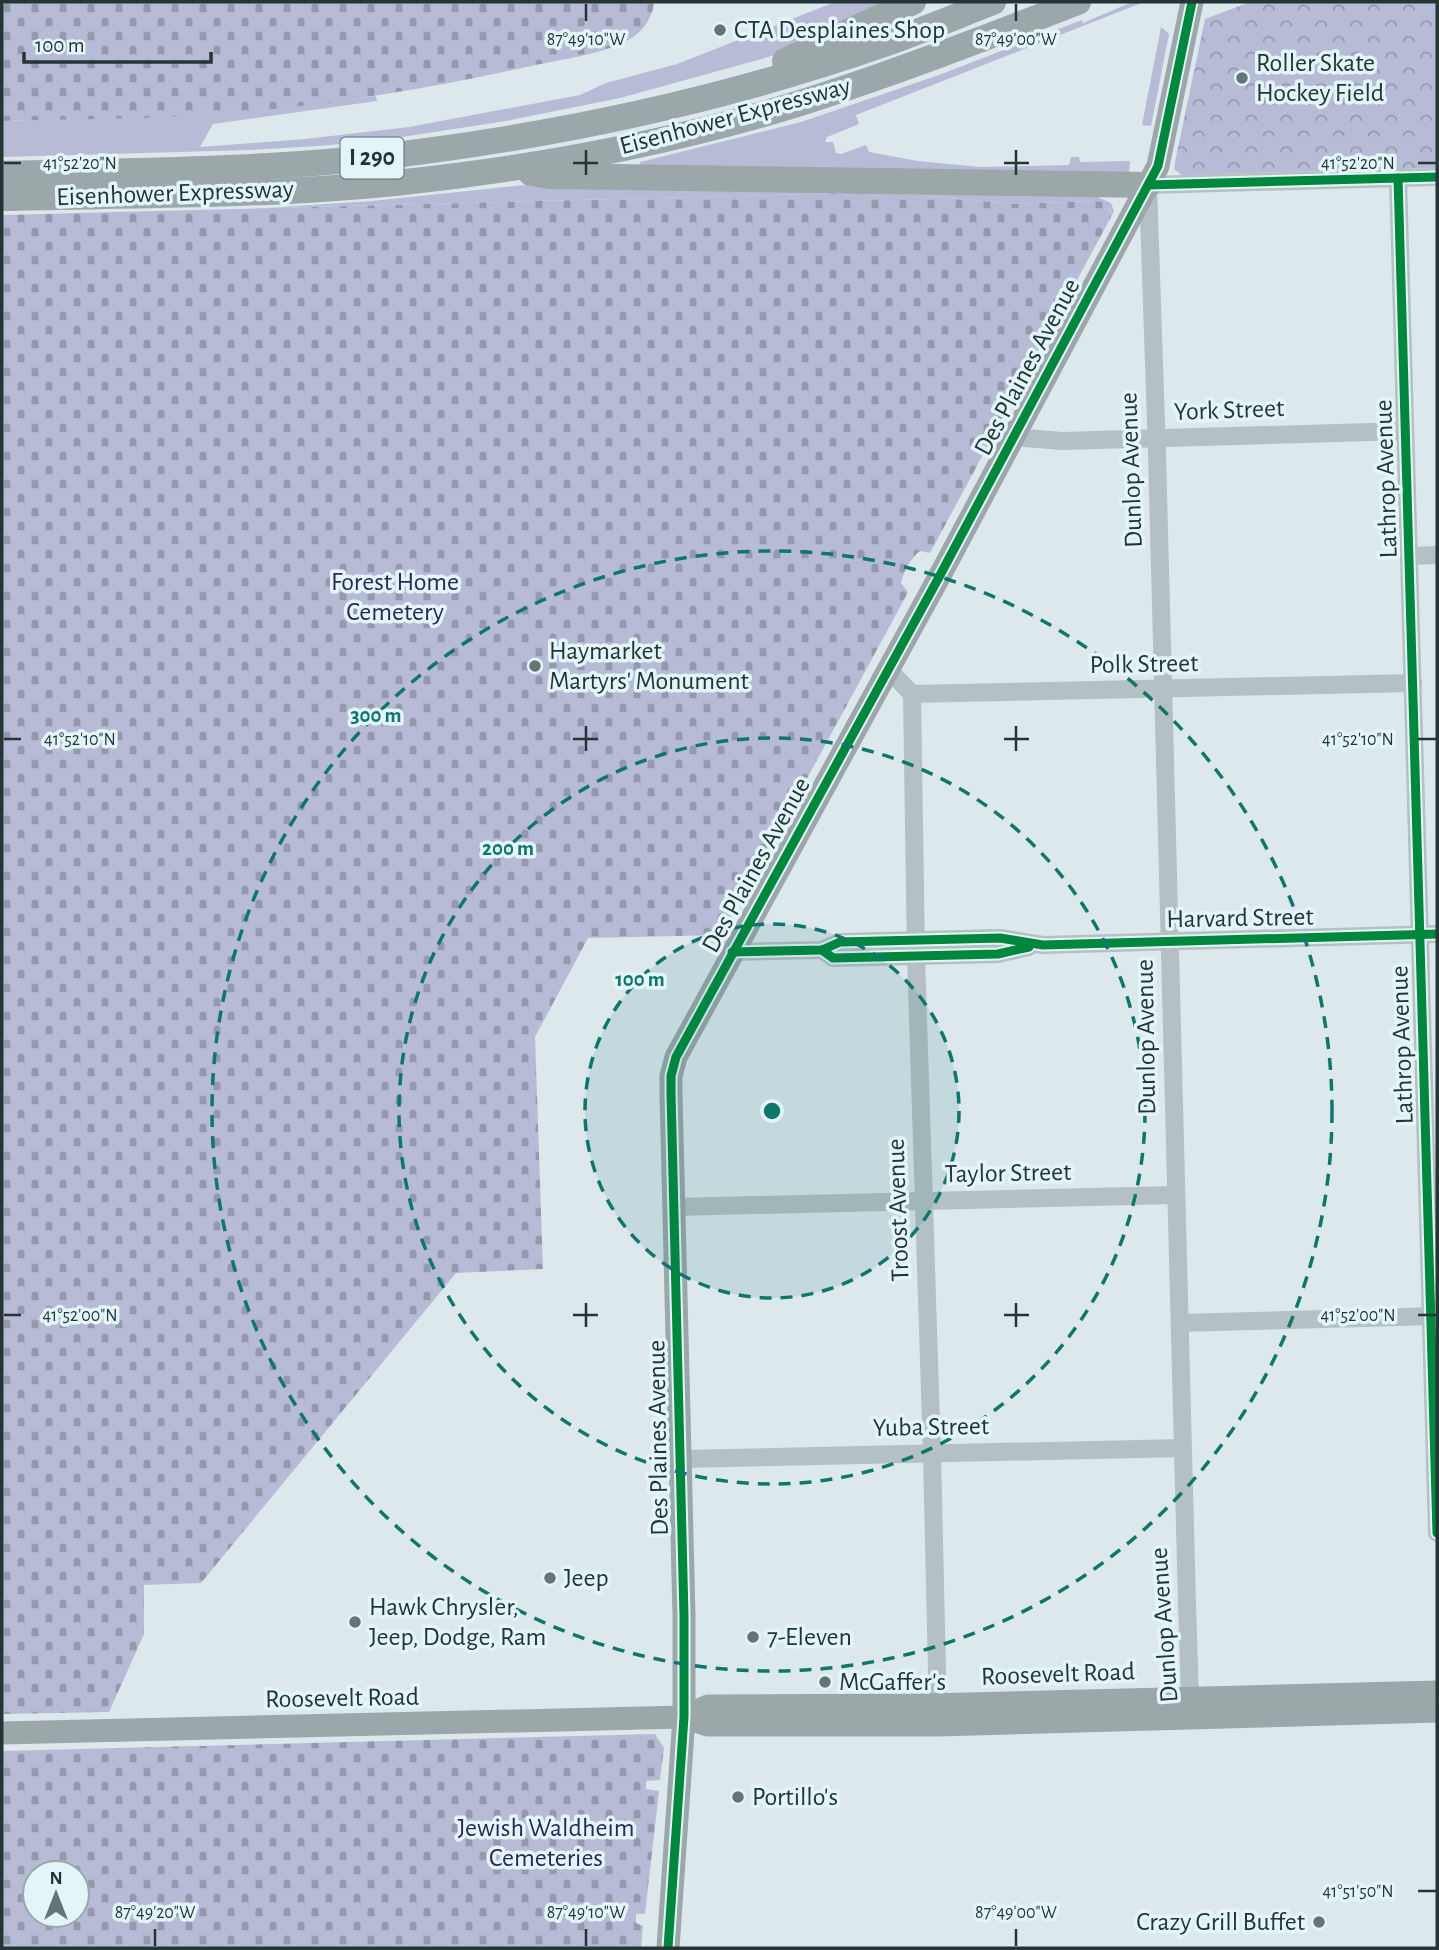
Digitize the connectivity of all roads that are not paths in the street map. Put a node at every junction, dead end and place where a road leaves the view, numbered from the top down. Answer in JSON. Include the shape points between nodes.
{"nodes":[{"id":1,"x":914,"y":2,"type":"edge"},
{"id":2,"x":993,"y":2,"type":"edge"},
{"id":3,"x":1078,"y":2,"type":"edge"},
{"id":4,"x":1192,"y":2,"type":"edge"},
{"id":5,"x":735,"y":90,"type":"junction"},
{"id":6,"x":502,"y":169,"type":"junction"},
{"id":7,"x":2,"y":174,"type":"edge"},
{"id":8,"x":1437,"y":177,"type":"edge"},
{"id":9,"x":1398,"y":178,"type":"junction"},
{"id":10,"x":1148,"y":185,"type":"junction"},
{"id":11,"x":2,"y":198,"type":"edge"},
{"id":12,"x":1405,"y":431,"type":"junction"},
{"id":13,"x":1012,"y":437,"type":"junction"},
{"id":14,"x":1157,"y":438,"type":"junction"},
{"id":15,"x":1437,"y":555,"type":"edge"},
{"id":16,"x":1410,"y":556,"type":"junction"},
{"id":17,"x":888,"y":669,"type":"junction"},
{"id":18,"x":1413,"y":682,"type":"junction"},
{"id":19,"x":1163,"y":690,"type":"junction"},
{"id":20,"x":912,"y":694,"type":"junction"},
{"id":21,"x":1429,"y":934,"type":"edge"},
{"id":22,"x":1170,"y":941,"type":"junction"},
{"id":23,"x":916,"y":948,"type":"junction"},
{"id":24,"x":732,"y":952,"type":"junction"},
{"id":25,"x":1176,"y":1195,"type":"junction"},
{"id":26,"x":924,"y":1201,"type":"junction"},
{"id":27,"x":674,"y":1207,"type":"junction"},
{"id":28,"x":1434,"y":1316,"type":"edge"},
{"id":29,"x":1180,"y":1323,"type":"junction"},
{"id":30,"x":1183,"y":1448,"type":"junction"},
{"id":31,"x":932,"y":1454,"type":"junction"},
{"id":32,"x":680,"y":1459,"type":"junction"},
{"id":33,"x":1437,"y":1533,"type":"edge"},
{"id":34,"x":1437,"y":1692,"type":"edge"},
{"id":35,"x":1194,"y":1708,"type":"junction"},
{"id":36,"x":1437,"y":1711,"type":"edge"},
{"id":37,"x":938,"y":1715,"type":"junction"},
{"id":38,"x":684,"y":1717,"type":"junction"},
{"id":39,"x":2,"y":1733,"type":"edge"},
{"id":40,"x":668,"y":1948,"type":"edge"}],
"edges":[{"from":1,"to":5,"type":"highway","via":[[786,60]]},
{"from":2,"to":5,"type":"highway","name":"Eisenhower Expressway","number":"I 290","via":[[885,44]]},
{"from":3,"to":6,"type":"highway","name":"Eisenhower Expressway","number":"I 290","via":[[794,105],[599,152]]},
{"from":4,"to":10,"type":"main road","name":"Des Plaines Avenue","via":[[1158,166]]},
{"from":5,"to":7,"type":"highway","name":"Eisenhower Expressway","number":"I 290","via":[[560,130],[377,157],[305,164]]},
{"from":6,"to":10,"type":"highway","via":[[551,176]]},
{"from":6,"to":11,"type":"highway","name":"Eisenhower Expressway","number":"I 290","via":[[289,190]]},
{"from":8,"to":9,"type":"street"},
{"from":9,"to":10,"type":"street"},
{"from":9,"to":12,"type":"street","name":"Lathrop Avenue"},
{"from":10,"to":13,"type":"main road","name":"Des Plaines Avenue"},
{"from":10,"to":14,"type":"street","name":"Dunlop Avenue"},
{"from":12,"to":14,"type":"street","name":"York Street"},
{"from":12,"to":16,"type":"street","name":"Lathrop Avenue"},
{"from":13,"to":14,"type":"street","name":"York Street","via":[[1062,441]]},
{"from":13,"to":17,"type":"main road","name":"Des Plaines Avenue"},
{"from":14,"to":19,"type":"street","name":"Dunlop Avenue"},
{"from":15,"to":16,"type":"street"},
{"from":16,"to":18,"type":"street","name":"Lathrop Avenue"},
{"from":17,"to":20,"type":"street"},
{"from":17,"to":24,"type":"main road","name":"Des Plaines Avenue"},
{"from":18,"to":19,"type":"street","name":"Polk Street"},
{"from":18,"to":21,"type":"street","name":"Lathrop Avenue"},
{"from":19,"to":20,"type":"street","name":"Polk Street"},
{"from":19,"to":22,"type":"street","name":"Dunlop Avenue"},
{"from":20,"to":23,"type":"street","name":"Troost Avenue"},
{"from":21,"to":22,"type":"street","name":"Harvard Street"},
{"from":21,"to":28,"type":"street","name":"Lathrop Avenue"},
{"from":22,"to":23,"type":"street","name":"Harvard Street","via":[[1043,944],[1000,938]]},
{"from":22,"to":25,"type":"street","name":"Dunlop Avenue"},
{"from":23,"to":24,"type":"street","name":"Harvard Street","via":[[833,958],[822,950]]},
{"from":23,"to":26,"type":"street","name":"Troost Avenue"},
{"from":24,"to":27,"type":"main road","name":"Des Plaines Avenue","via":[[676,1057],[671,1076]]},
{"from":25,"to":26,"type":"street","name":"Taylor Street"},
{"from":25,"to":29,"type":"street","name":"Dunlop Avenue"},
{"from":26,"to":27,"type":"street","name":"Taylor Street"},
{"from":26,"to":31,"type":"street","name":"Troost Avenue"},
{"from":27,"to":32,"type":"main road","name":"Des Plaines Avenue"},
{"from":28,"to":29,"type":"street"},
{"from":28,"to":33,"type":"street","name":"Lathrop Avenue"},
{"from":29,"to":30,"type":"street","name":"Dunlop Avenue"},
{"from":30,"to":31,"type":"street","name":"Yuba Street"},
{"from":30,"to":35,"type":"street","name":"Dunlop Avenue"},
{"from":31,"to":32,"type":"street","name":"Yuba Street"},
{"from":31,"to":37,"type":"street","name":"Troost Avenue"},
{"from":32,"to":38,"type":"main road","name":"Des Plaines Avenue"},
{"from":34,"to":35,"type":"main road","name":"Roosevelt Road"},
{"from":35,"to":36,"type":"main road","name":"Roosevelt Road"},
{"from":35,"to":37,"type":"main road","name":"Roosevelt Road"},
{"from":37,"to":38,"type":"main road","name":"Roosevelt Road","via":[[707,1725]]},
{"from":38,"to":39,"type":"main road","name":"Roosevelt Road"},
{"from":38,"to":40,"type":"main road","name":"Des Plaines Avenue"}]}
